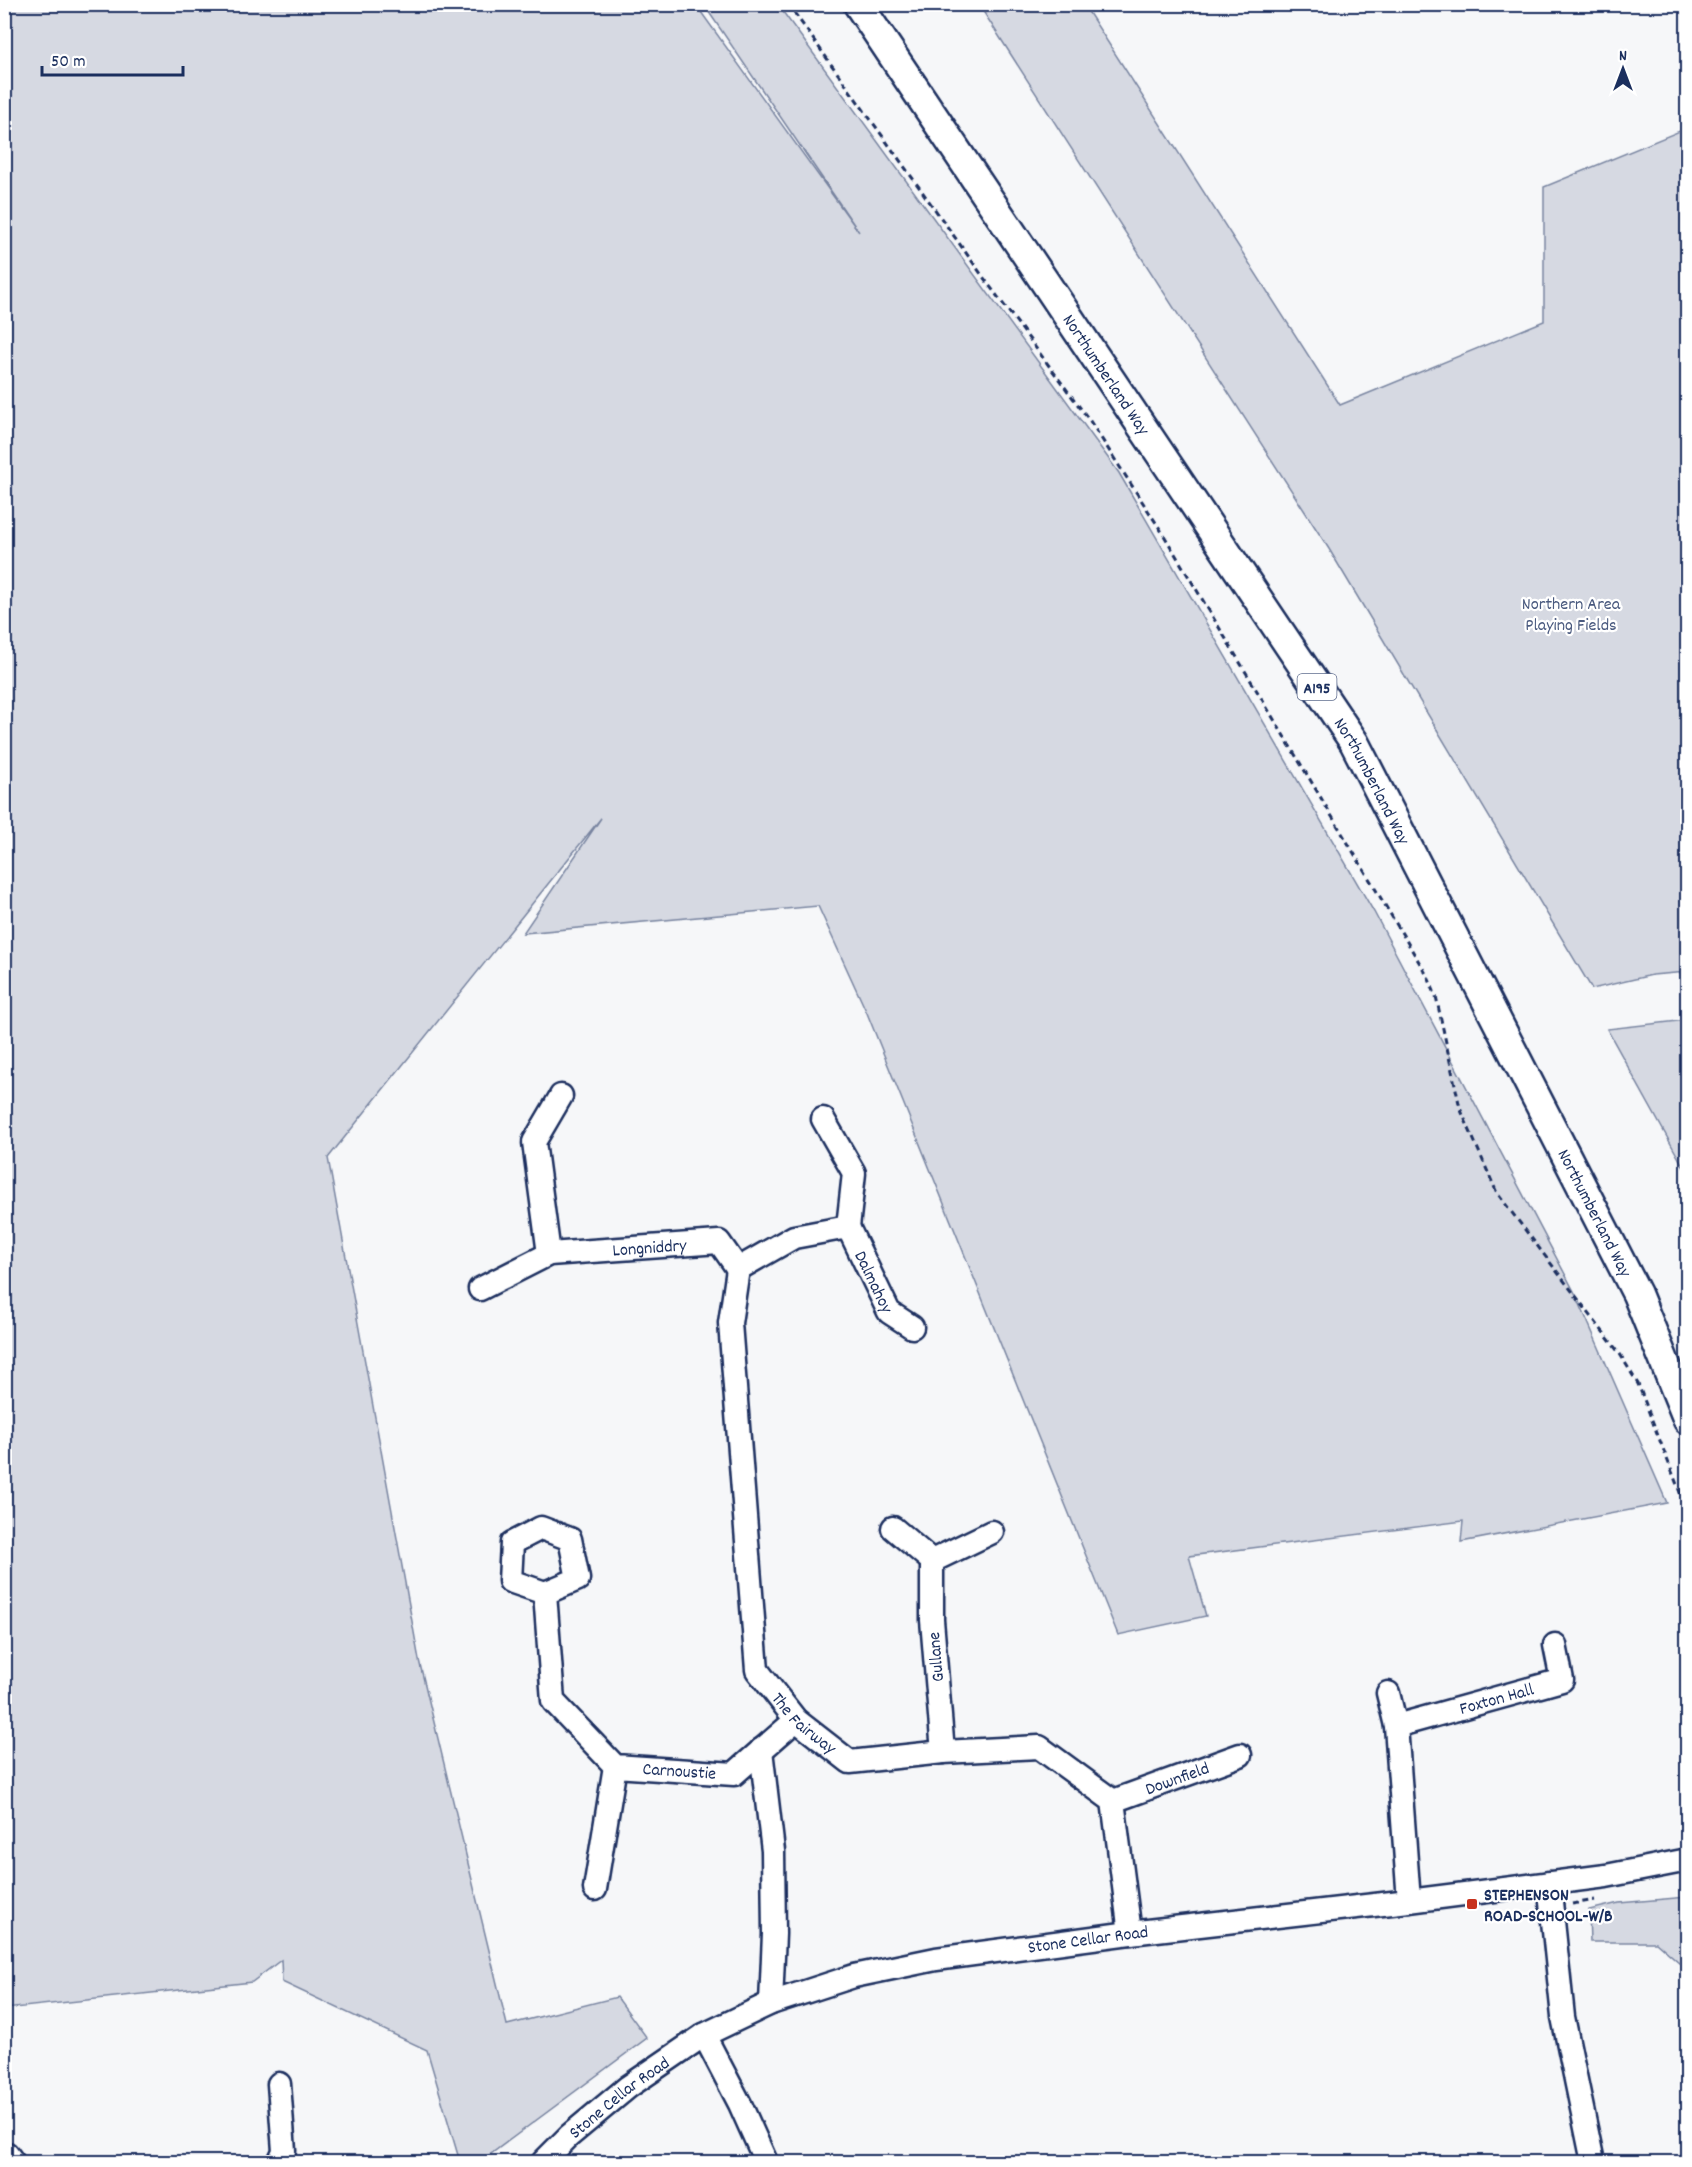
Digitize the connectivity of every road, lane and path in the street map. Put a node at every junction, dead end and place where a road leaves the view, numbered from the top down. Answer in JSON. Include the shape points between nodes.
{"nodes":[{"id":1,"x":788,"y":4,"type":"edge"},
{"id":2,"x":858,"y":4,"type":"edge"},
{"id":3,"x":561,"y":1096,"type":"dead end"},
{"id":4,"x":823,"y":1119,"type":"dead end"},
{"id":5,"x":848,"y":1227,"type":"junction"},
{"id":6,"x":549,"y":1254,"type":"junction"},
{"id":7,"x":738,"y":1269,"type":"junction"},
{"id":8,"x":480,"y":1289,"type":"dead end"},
{"id":9,"x":912,"y":1327,"type":"dead end"},
{"id":10,"x":1688,"y":1420,"type":"edge"},
{"id":11,"x":1688,"y":1513,"type":"edge"},
{"id":12,"x":893,"y":1528,"type":"dead end"},
{"id":13,"x":992,"y":1532,"type":"dead end"},
{"id":14,"x":932,"y":1561,"type":"junction"},
{"id":15,"x":545,"y":1593,"type":"dead end"},
{"id":16,"x":1554,"y":1645,"type":"dead end"},
{"id":17,"x":1389,"y":1693,"type":"dead end"},
{"id":18,"x":796,"y":1720,"type":"junction"},
{"id":19,"x":1396,"y":1726,"type":"junction"},
{"id":20,"x":761,"y":1750,"type":"junction"},
{"id":21,"x":943,"y":1752,"type":"junction"},
{"id":22,"x":1240,"y":1755,"type":"dead end"},
{"id":23,"x":615,"y":1766,"type":"junction"},
{"id":24,"x":1113,"y":1801,"type":"junction"},
{"id":25,"x":1688,"y":1860,"type":"edge"},
{"id":26,"x":1549,"y":1883,"type":"junction"},
{"id":27,"x":595,"y":1890,"type":"dead end"},
{"id":28,"x":1409,"y":1901,"type":"junction"},
{"id":29,"x":1130,"y":1933,"type":"junction"},
{"id":30,"x":771,"y":2003,"type":"junction"},
{"id":31,"x":704,"y":2035,"type":"junction"},
{"id":32,"x":279,"y":2084,"type":"dead end"},
{"id":33,"x":4,"y":2154,"type":"edge"},
{"id":34,"x":13,"y":2163,"type":"edge"},
{"id":35,"x":279,"y":2163,"type":"edge"},
{"id":36,"x":543,"y":2163,"type":"edge"},
{"id":37,"x":766,"y":2163,"type":"edge"},
{"id":38,"x":1593,"y":2163,"type":"edge"}],
"edges":[{"from":1,"to":11,"type":"path","via":[[1090,421],[1162,532],[1352,849],[1428,977],[1436,996],[1460,1108],[1497,1193],[1620,1354],[1638,1384]]},
{"from":2,"to":10,"type":"main road","name":"Northumberland Way","number":"A195","via":[[1354,742],[1637,1294]]},
{"from":3,"to":6,"type":"street","via":[[524,1138]]},
{"from":4,"to":5,"type":"street","via":[[854,1173]]},
{"from":5,"to":7,"type":"street","via":[[794,1237]]},
{"from":5,"to":9,"type":"street","name":"Dalmahoy","via":[[889,1312]]},
{"from":6,"to":7,"type":"street","name":"Longniddry","via":[[719,1242]]},
{"from":6,"to":8,"type":"street","name":"Longniddry"},
{"from":7,"to":18,"type":"street","name":"The Fairway","via":[[730,1323],[757,1670]]},
{"from":12,"to":14,"type":"street"},
{"from":13,"to":14,"type":"street"},
{"from":14,"to":21,"type":"street","name":"Gullane","via":[[932,1620]]},
{"from":15,"to":23,"type":"street","via":[[553,1701]]},
{"from":16,"to":19,"type":"street","name":"Foxton Hall","via":[[1562,1680]]},
{"from":17,"to":19,"type":"street"},
{"from":18,"to":20,"type":"street","name":"Carnoustie"},
{"from":18,"to":21,"type":"street","name":"The Fairway","via":[[850,1762]]},
{"from":19,"to":28,"type":"street"},
{"from":20,"to":23,"type":"street","name":"Carnoustie","via":[[734,1774]]},
{"from":20,"to":30,"type":"street","via":[[773,1851]]},
{"from":21,"to":24,"type":"street","name":"The Fairway","via":[[1039,1747]]},
{"from":22,"to":24,"type":"street","name":"Downfield"},
{"from":23,"to":27,"type":"street"},
{"from":24,"to":29,"type":"street"},
{"from":25,"to":26,"type":"street","name":"Stone Cellar Road"},
{"from":26,"to":28,"type":"street","name":"Stone Cellar Road"},
{"from":26,"to":38,"type":"street","via":[[1563,2017]]},
{"from":28,"to":29,"type":"street","name":"Stone Cellar Road"},
{"from":29,"to":30,"type":"street","name":"Stone Cellar Road","via":[[936,1959],[854,1976]]},
{"from":30,"to":31,"type":"street","name":"Stone Cellar Road"},
{"from":31,"to":36,"type":"street","name":"Stone Cellar Road","via":[[628,2086]]},
{"from":31,"to":37,"type":"street"},
{"from":32,"to":35,"type":"street","via":[[284,2151]]},
{"from":33,"to":34,"type":"street"}]}
